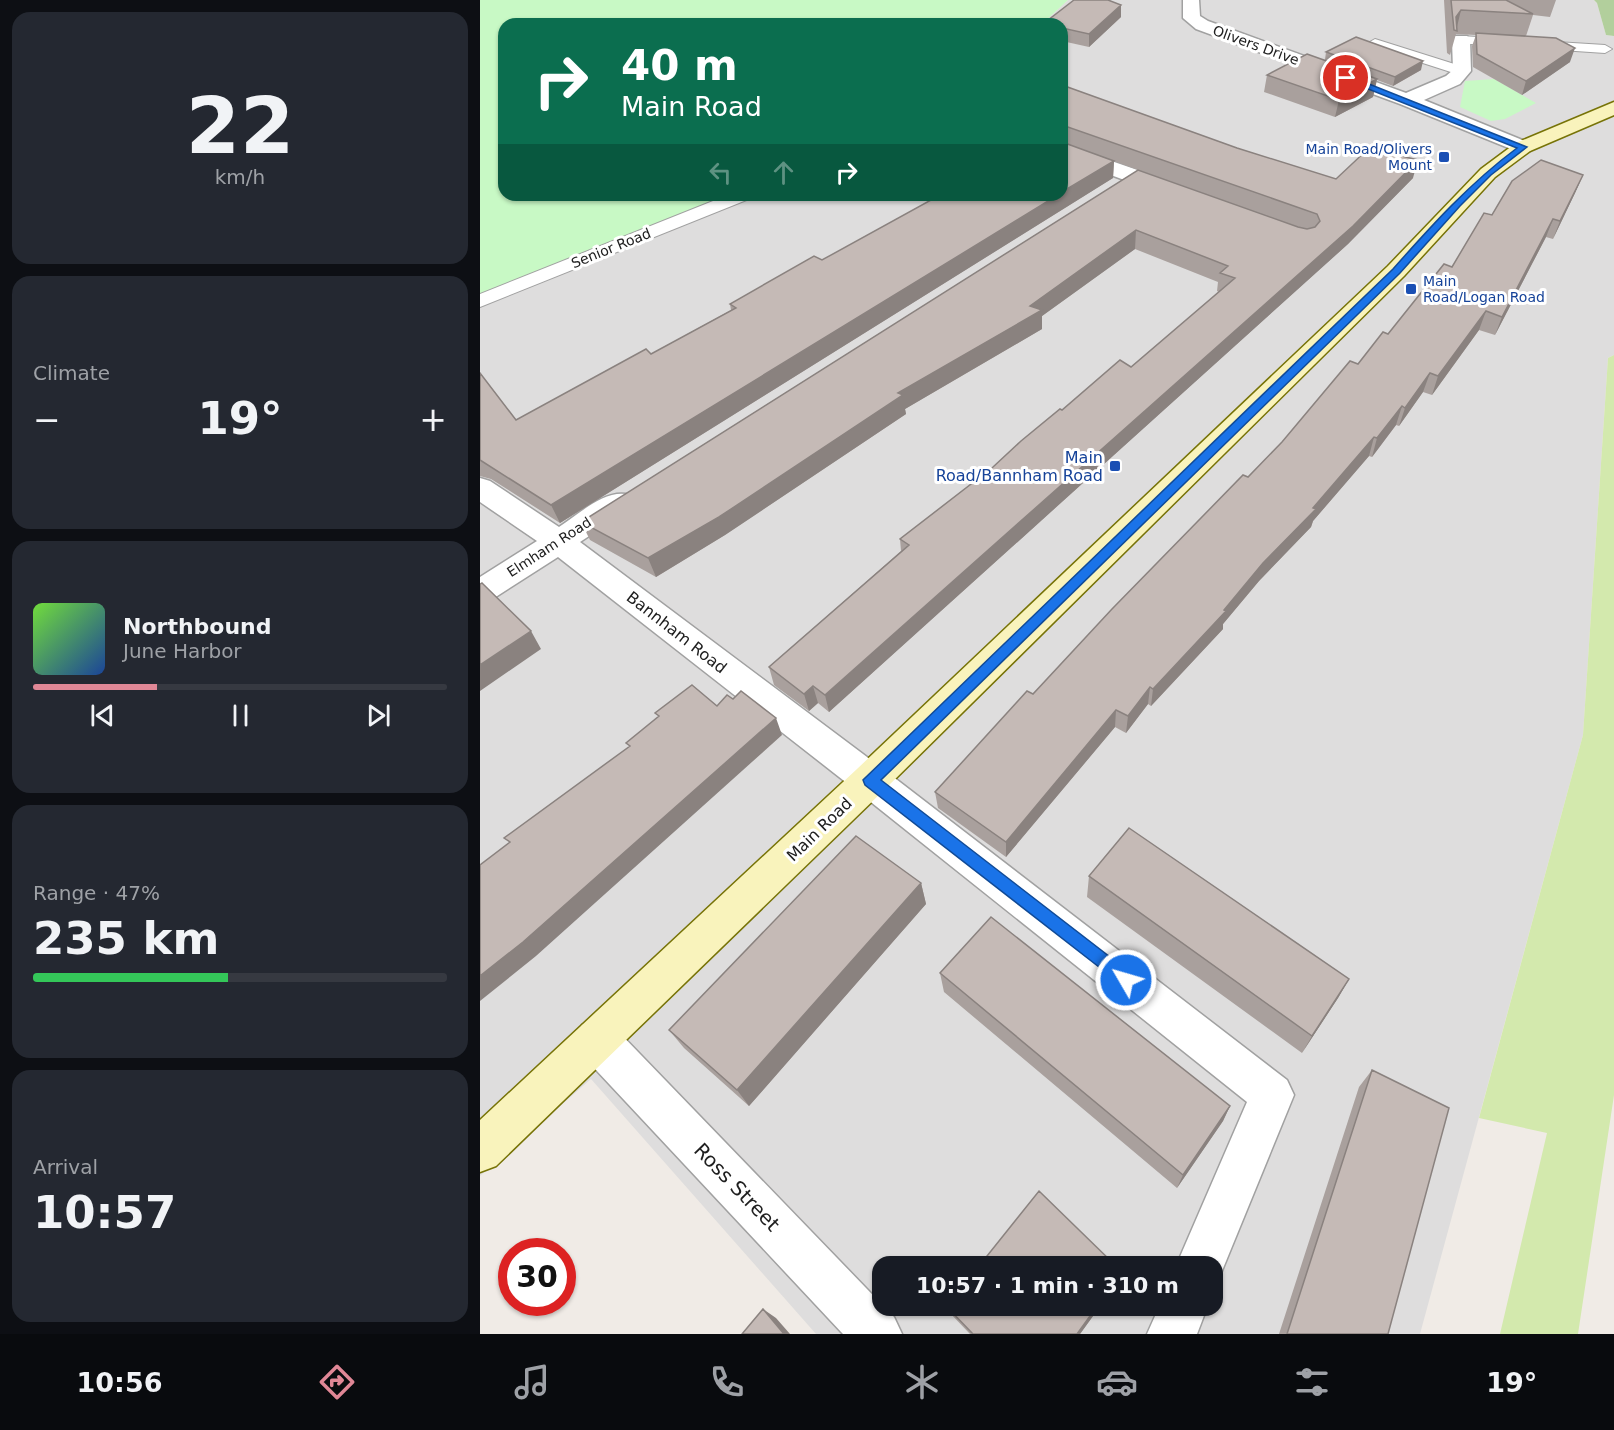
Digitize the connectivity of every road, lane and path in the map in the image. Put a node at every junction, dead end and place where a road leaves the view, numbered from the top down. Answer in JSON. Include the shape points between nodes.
{"nodes":[{"id":1,"x":1192,"y":9,"type":"edge"},
{"id":2,"x":1461,"y":40,"type":"joint"},
{"id":3,"x":1375,"y":43,"type":"edge"},
{"id":4,"x":1605,"y":49,"type":"dead end"},
{"id":5,"x":1462,"y":71,"type":"junction"},
{"id":6,"x":1407,"y":100,"type":"junction"},
{"id":7,"x":1614,"y":108,"type":"edge"},
{"id":8,"x":1523,"y":147,"type":"junction"},
{"id":9,"x":1068,"y":152,"type":"edge"},
{"id":10,"x":1136,"y":176,"type":"junction"},
{"id":11,"x":1106,"y":195,"type":"edge"},
{"id":12,"x":1192,"y":197,"type":"edge"},
{"id":13,"x":728,"y":201,"type":"edge"},
{"id":14,"x":480,"y":301,"type":"edge"},
{"id":15,"x":480,"y":488,"type":"edge"},
{"id":16,"x":639,"y":489,"type":"edge"},
{"id":17,"x":558,"y":541,"type":"junction"},
{"id":18,"x":480,"y":592,"type":"edge"},
{"id":19,"x":870,"y":780,"type":"junction"},
{"id":20,"x":597,"y":1040,"type":"junction"},
{"id":21,"x":480,"y":1150,"type":"edge"},
{"id":22,"x":1204,"y":1256,"type":"edge"},
{"id":23,"x":1179,"y":1316,"type":"edge"},
{"id":24,"x":877,"y":1334,"type":"edge"},
{"id":25,"x":1172,"y":1334,"type":"edge"}],
"edges":[{"from":1,"to":6,"type":"street","name":"Olivers Drive","via":[[1202,25]]},
{"from":2,"to":4,"type":"lane"},
{"from":2,"to":5,"type":"street"},
{"from":3,"to":5,"type":"lane"},
{"from":5,"to":6,"type":"street","via":[[1453,80]]},
{"from":6,"to":8,"type":"street","name":"Olivers Drive"},
{"from":7,"to":8,"type":"main road","name":"Main Road"},
{"from":8,"to":19,"type":"main road","name":"Main Road","via":[[1488,173],[1396,271]]},
{"from":9,"to":10,"type":"street"},
{"from":10,"to":11,"type":"street"},
{"from":10,"to":12,"type":"street"},
{"from":13,"to":14,"type":"lane","name":"Senior Road"},
{"from":15,"to":17,"type":"street","name":"Bannham Road"},
{"from":16,"to":17,"type":"street","name":"Elmham Road"},
{"from":17,"to":18,"type":"street","name":"Elmham Road"},
{"from":17,"to":19,"type":"street","name":"Bannham Road"},
{"from":19,"to":20,"type":"main road","name":"Main Road"},
{"from":19,"to":22,"type":"street","name":"Bannham Road","via":[[1272,1095]]},
{"from":20,"to":21,"type":"main road","name":"Main Road"},
{"from":20,"to":24,"type":"street","name":"Ross Street"},
{"from":23,"to":25,"type":"street"}]}
